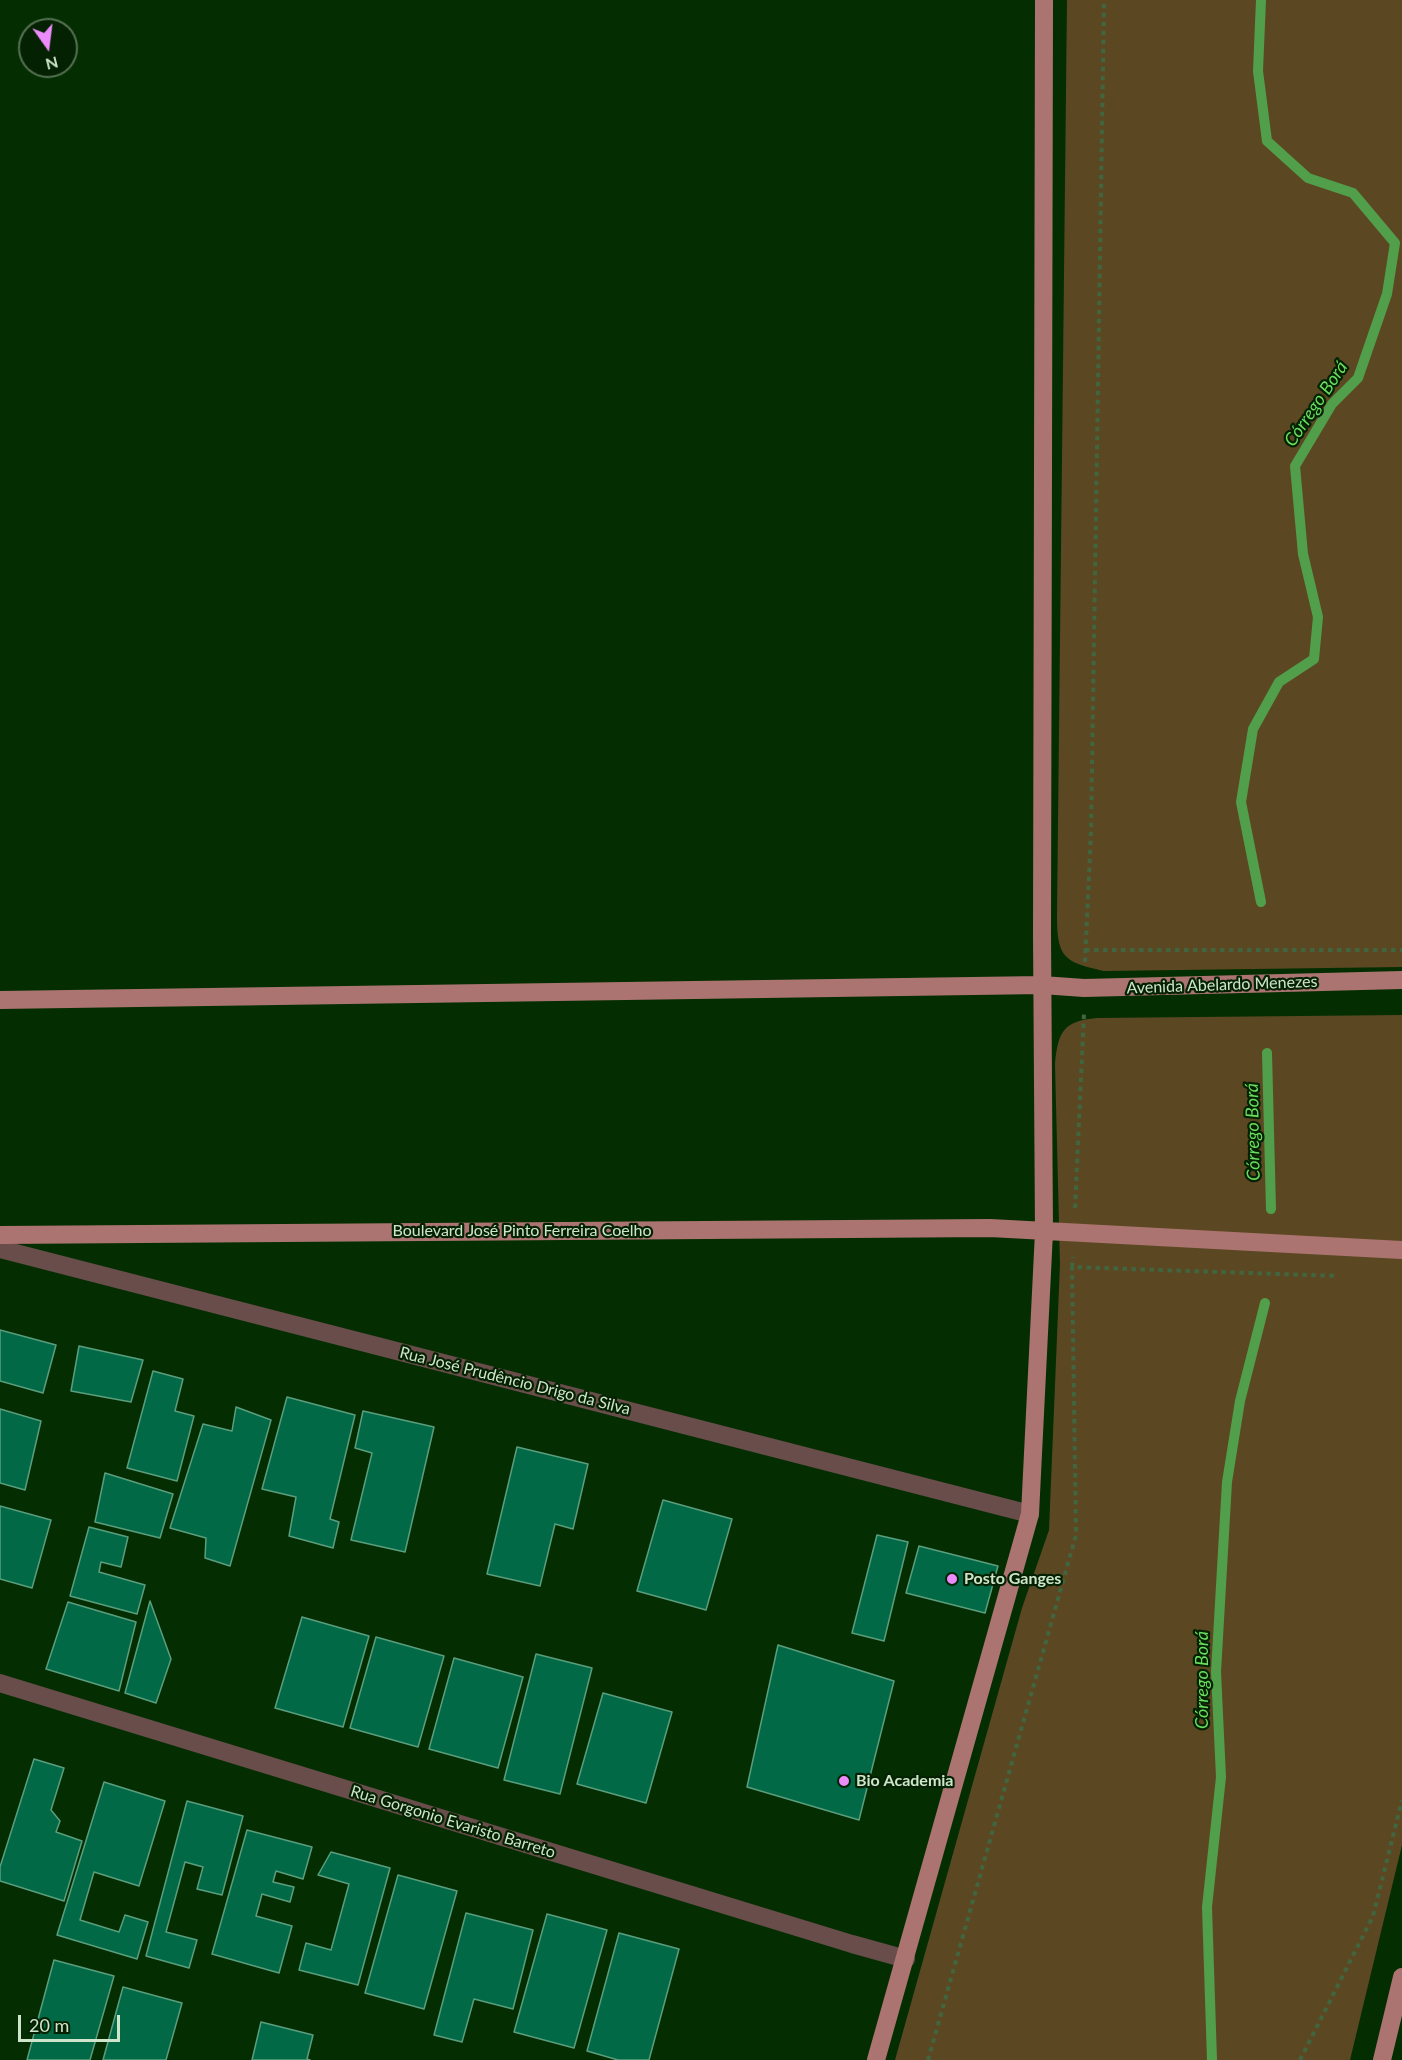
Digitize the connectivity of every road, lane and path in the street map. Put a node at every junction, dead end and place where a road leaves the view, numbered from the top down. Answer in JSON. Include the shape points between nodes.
{"nodes":[{"id":1,"x":1044,"y":0,"type":"edge"},
{"id":2,"x":1104,"y":0,"type":"edge"},
{"id":3,"x":1085,"y":950,"type":"junction"},
{"id":4,"x":1402,"y":950,"type":"edge"},
{"id":5,"x":1402,"y":980,"type":"edge"},
{"id":6,"x":1042,"y":985,"type":"junction"},
{"id":7,"x":1084,"y":988,"type":"junction"},
{"id":8,"x":4,"y":1004,"type":"edge"},
{"id":9,"x":1044,"y":1232,"type":"junction"},
{"id":10,"x":1074,"y":1232,"type":"junction"},
{"id":11,"x":0,"y":1235,"type":"edge"},
{"id":12,"x":0,"y":1249,"type":"edge"},
{"id":13,"x":1402,"y":1250,"type":"edge"},
{"id":14,"x":1072,"y":1267,"type":"junction"},
{"id":15,"x":1343,"y":1276,"type":"dead end"},
{"id":16,"x":1030,"y":1514,"type":"junction"},
{"id":17,"x":0,"y":1683,"type":"edge"},
{"id":18,"x":1402,"y":1800,"type":"edge"},
{"id":19,"x":906,"y":1959,"type":"junction"},
{"id":20,"x":1402,"y":1977,"type":"edge"},
{"id":21,"x":876,"y":2060,"type":"edge"},
{"id":22,"x":928,"y":2060,"type":"edge"},
{"id":23,"x":1300,"y":2060,"type":"edge"},
{"id":24,"x":1382,"y":2060,"type":"edge"}],
"edges":[{"from":1,"to":6,"type":"main road"},
{"from":2,"to":3,"type":"path","via":[[1091,832]]},
{"from":3,"to":4,"type":"path"},
{"from":3,"to":7,"type":"path"},
{"from":5,"to":7,"type":"main road","name":"Avenida Abelardo Menezes"},
{"from":6,"to":7,"type":"main road","name":"Avenida Abelardo Menezes"},
{"from":6,"to":8,"type":"main road"},
{"from":6,"to":9,"type":"main road"},
{"from":7,"to":10,"type":"path"},
{"from":9,"to":10,"type":"main road"},
{"from":9,"to":11,"type":"main road","name":"Boulevard José Pinto Ferreira Coelho","via":[[990,1228]]},
{"from":9,"to":16,"type":"main road"},
{"from":10,"to":13,"type":"main road"},
{"from":10,"to":14,"type":"path"},
{"from":12,"to":16,"type":"street","name":"Rua José Prudêncio Drigo da Silva"},
{"from":14,"to":15,"type":"path"},
{"from":14,"to":22,"type":"path","via":[[1076,1535]]},
{"from":16,"to":19,"type":"main road"},
{"from":17,"to":19,"type":"street","name":"Rua Gorgonio Evaristo Barreto"},
{"from":18,"to":23,"type":"path","via":[[1373,1916]]},
{"from":19,"to":21,"type":"main road"},
{"from":20,"to":24,"type":"main road"}]}
